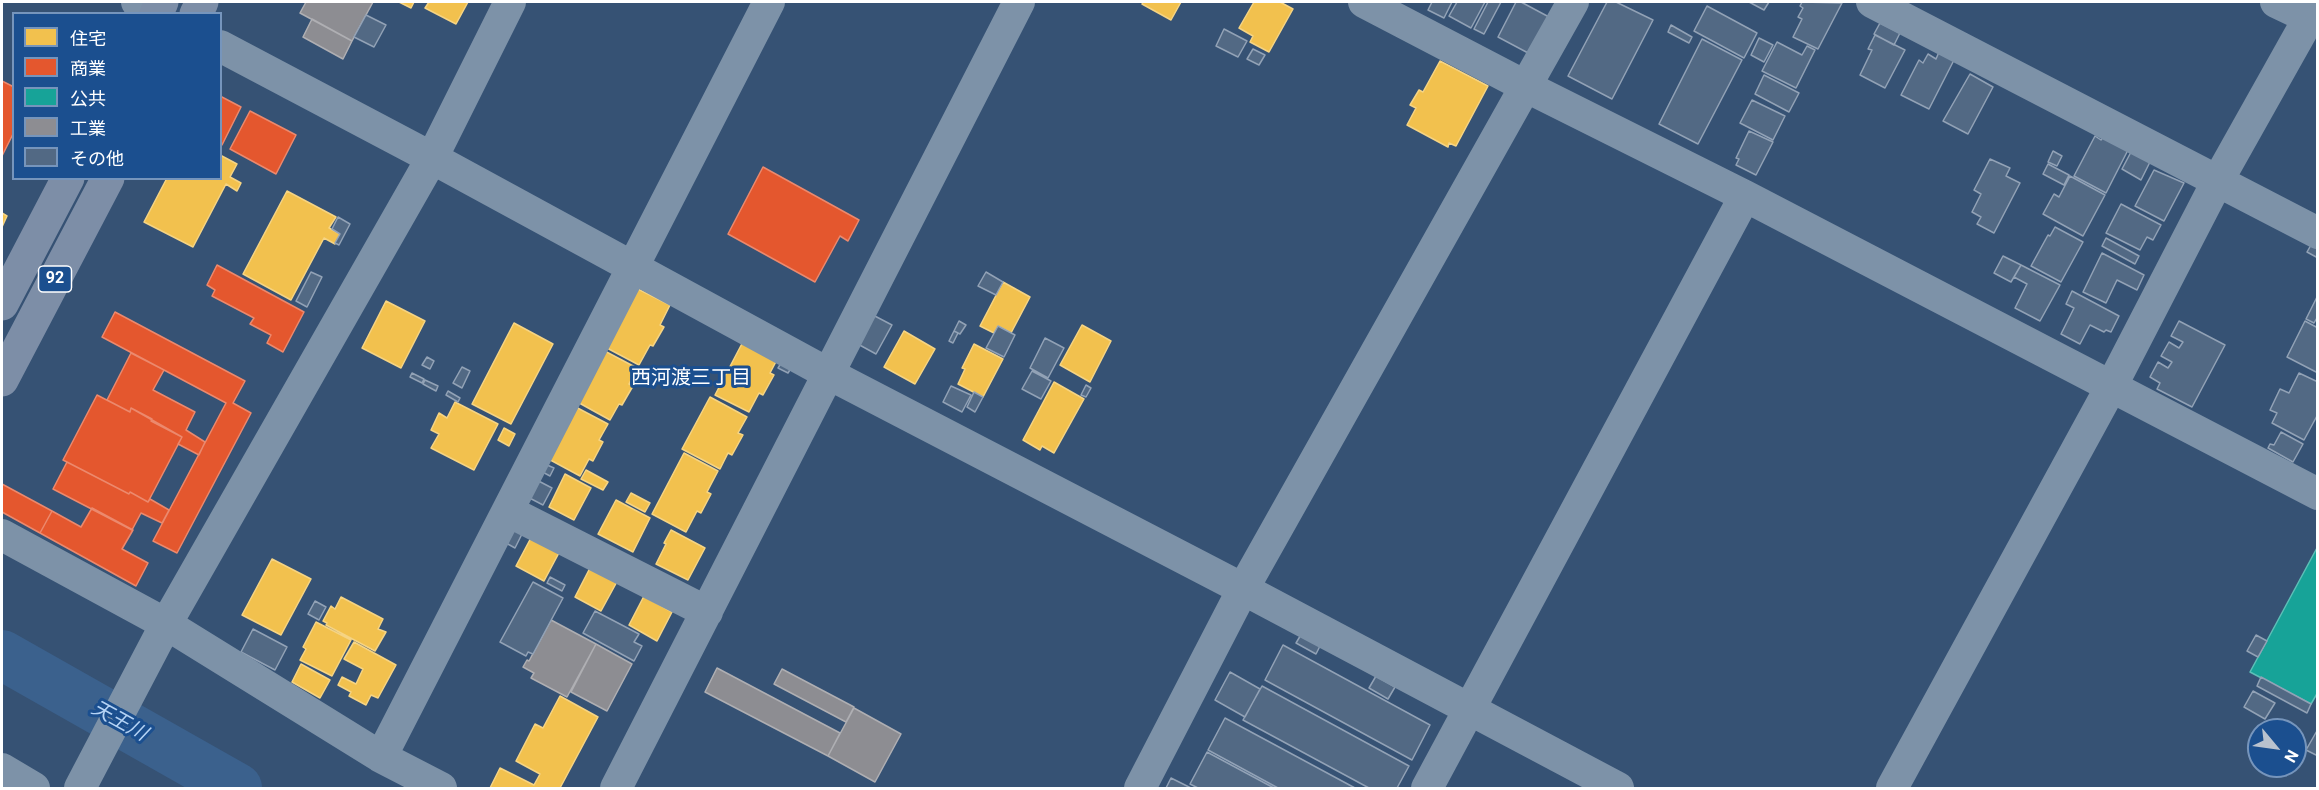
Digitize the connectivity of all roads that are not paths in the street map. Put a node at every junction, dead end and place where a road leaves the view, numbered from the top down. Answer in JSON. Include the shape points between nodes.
{"nodes":[{"id":1,"x":510,"y":2,"type":"edge"},
{"id":2,"x":769,"y":2,"type":"edge"},
{"id":3,"x":1019,"y":2,"type":"edge"},
{"id":4,"x":1364,"y":2,"type":"edge"},
{"id":5,"x":1573,"y":2,"type":"edge"},
{"id":6,"x":1872,"y":2,"type":"edge"},
{"id":7,"x":2276,"y":2,"type":"edge"},
{"id":8,"x":2315,"y":14,"type":"edge"},
{"id":9,"x":222,"y":47,"type":"edge"},
{"id":10,"x":1525,"y":86,"type":"junction"},
{"id":11,"x":432,"y":158,"type":"junction"},
{"id":12,"x":67,"y":180,"type":"edge"},
{"id":13,"x":107,"y":180,"type":"edge"},
{"id":14,"x":2217,"y":182,"type":"junction"},
{"id":15,"x":1745,"y":196,"type":"junction"},
{"id":16,"x":2318,"y":233,"type":"edge"},
{"id":17,"x":632,"y":269,"type":"junction"},
{"id":18,"x":2,"y":304,"type":"edge"},
{"id":19,"x":829,"y":375,"type":"junction"},
{"id":20,"x":2,"y":380,"type":"edge"},
{"id":21,"x":2111,"y":387,"type":"junction"},
{"id":22,"x":2318,"y":494,"type":"edge"},
{"id":23,"x":508,"y":511,"type":"junction"},
{"id":24,"x":2,"y":535,"type":"edge"},
{"id":25,"x":1243,"y":589,"type":"junction"},
{"id":26,"x":707,"y":612,"type":"junction"},
{"id":27,"x":166,"y":624,"type":"junction"},
{"id":28,"x":1468,"y":708,"type":"junction"},
{"id":29,"x":381,"y":757,"type":"junction"},
{"id":30,"x":2,"y":769,"type":"edge"},
{"id":31,"x":81,"y":785,"type":"edge"},
{"id":32,"x":34,"y":789,"type":"edge"},
{"id":33,"x":441,"y":789,"type":"edge"},
{"id":34,"x":616,"y":789,"type":"edge"},
{"id":35,"x":1140,"y":789,"type":"edge"},
{"id":36,"x":1427,"y":789,"type":"edge"},
{"id":37,"x":1618,"y":789,"type":"edge"},
{"id":38,"x":1892,"y":789,"type":"edge"}],
"edges":[{"from":1,"to":11,"type":"street"},
{"from":2,"to":17,"type":"street"},
{"from":3,"to":19,"type":"street"},
{"from":4,"to":10,"type":"street"},
{"from":5,"to":10,"type":"street"},
{"from":6,"to":14,"type":"street"},
{"from":7,"to":8,"type":"street"},
{"from":8,"to":14,"type":"street"},
{"from":9,"to":11,"type":"street"},
{"from":10,"to":15,"type":"street"},
{"from":10,"to":25,"type":"street"},
{"from":11,"to":17,"type":"street"},
{"from":11,"to":27,"type":"street"},
{"from":12,"to":18,"type":"main road","number":"92"},
{"from":13,"to":20,"type":"main road","number":"92"},
{"from":14,"to":16,"type":"street"},
{"from":14,"to":21,"type":"street"},
{"from":15,"to":21,"type":"street"},
{"from":15,"to":28,"type":"street"},
{"from":17,"to":19,"type":"street"},
{"from":17,"to":23,"type":"street"},
{"from":19,"to":25,"type":"street"},
{"from":19,"to":26,"type":"street"},
{"from":21,"to":22,"type":"street"},
{"from":21,"to":38,"type":"street"},
{"from":23,"to":26,"type":"street"},
{"from":23,"to":29,"type":"street"},
{"from":24,"to":27,"type":"street"},
{"from":25,"to":28,"type":"street"},
{"from":25,"to":35,"type":"street"},
{"from":26,"to":34,"type":"street"},
{"from":27,"to":29,"type":"street"},
{"from":27,"to":31,"type":"street"},
{"from":28,"to":36,"type":"street"},
{"from":28,"to":37,"type":"street"},
{"from":29,"to":33,"type":"street"},
{"from":30,"to":32,"type":"street"}]}
